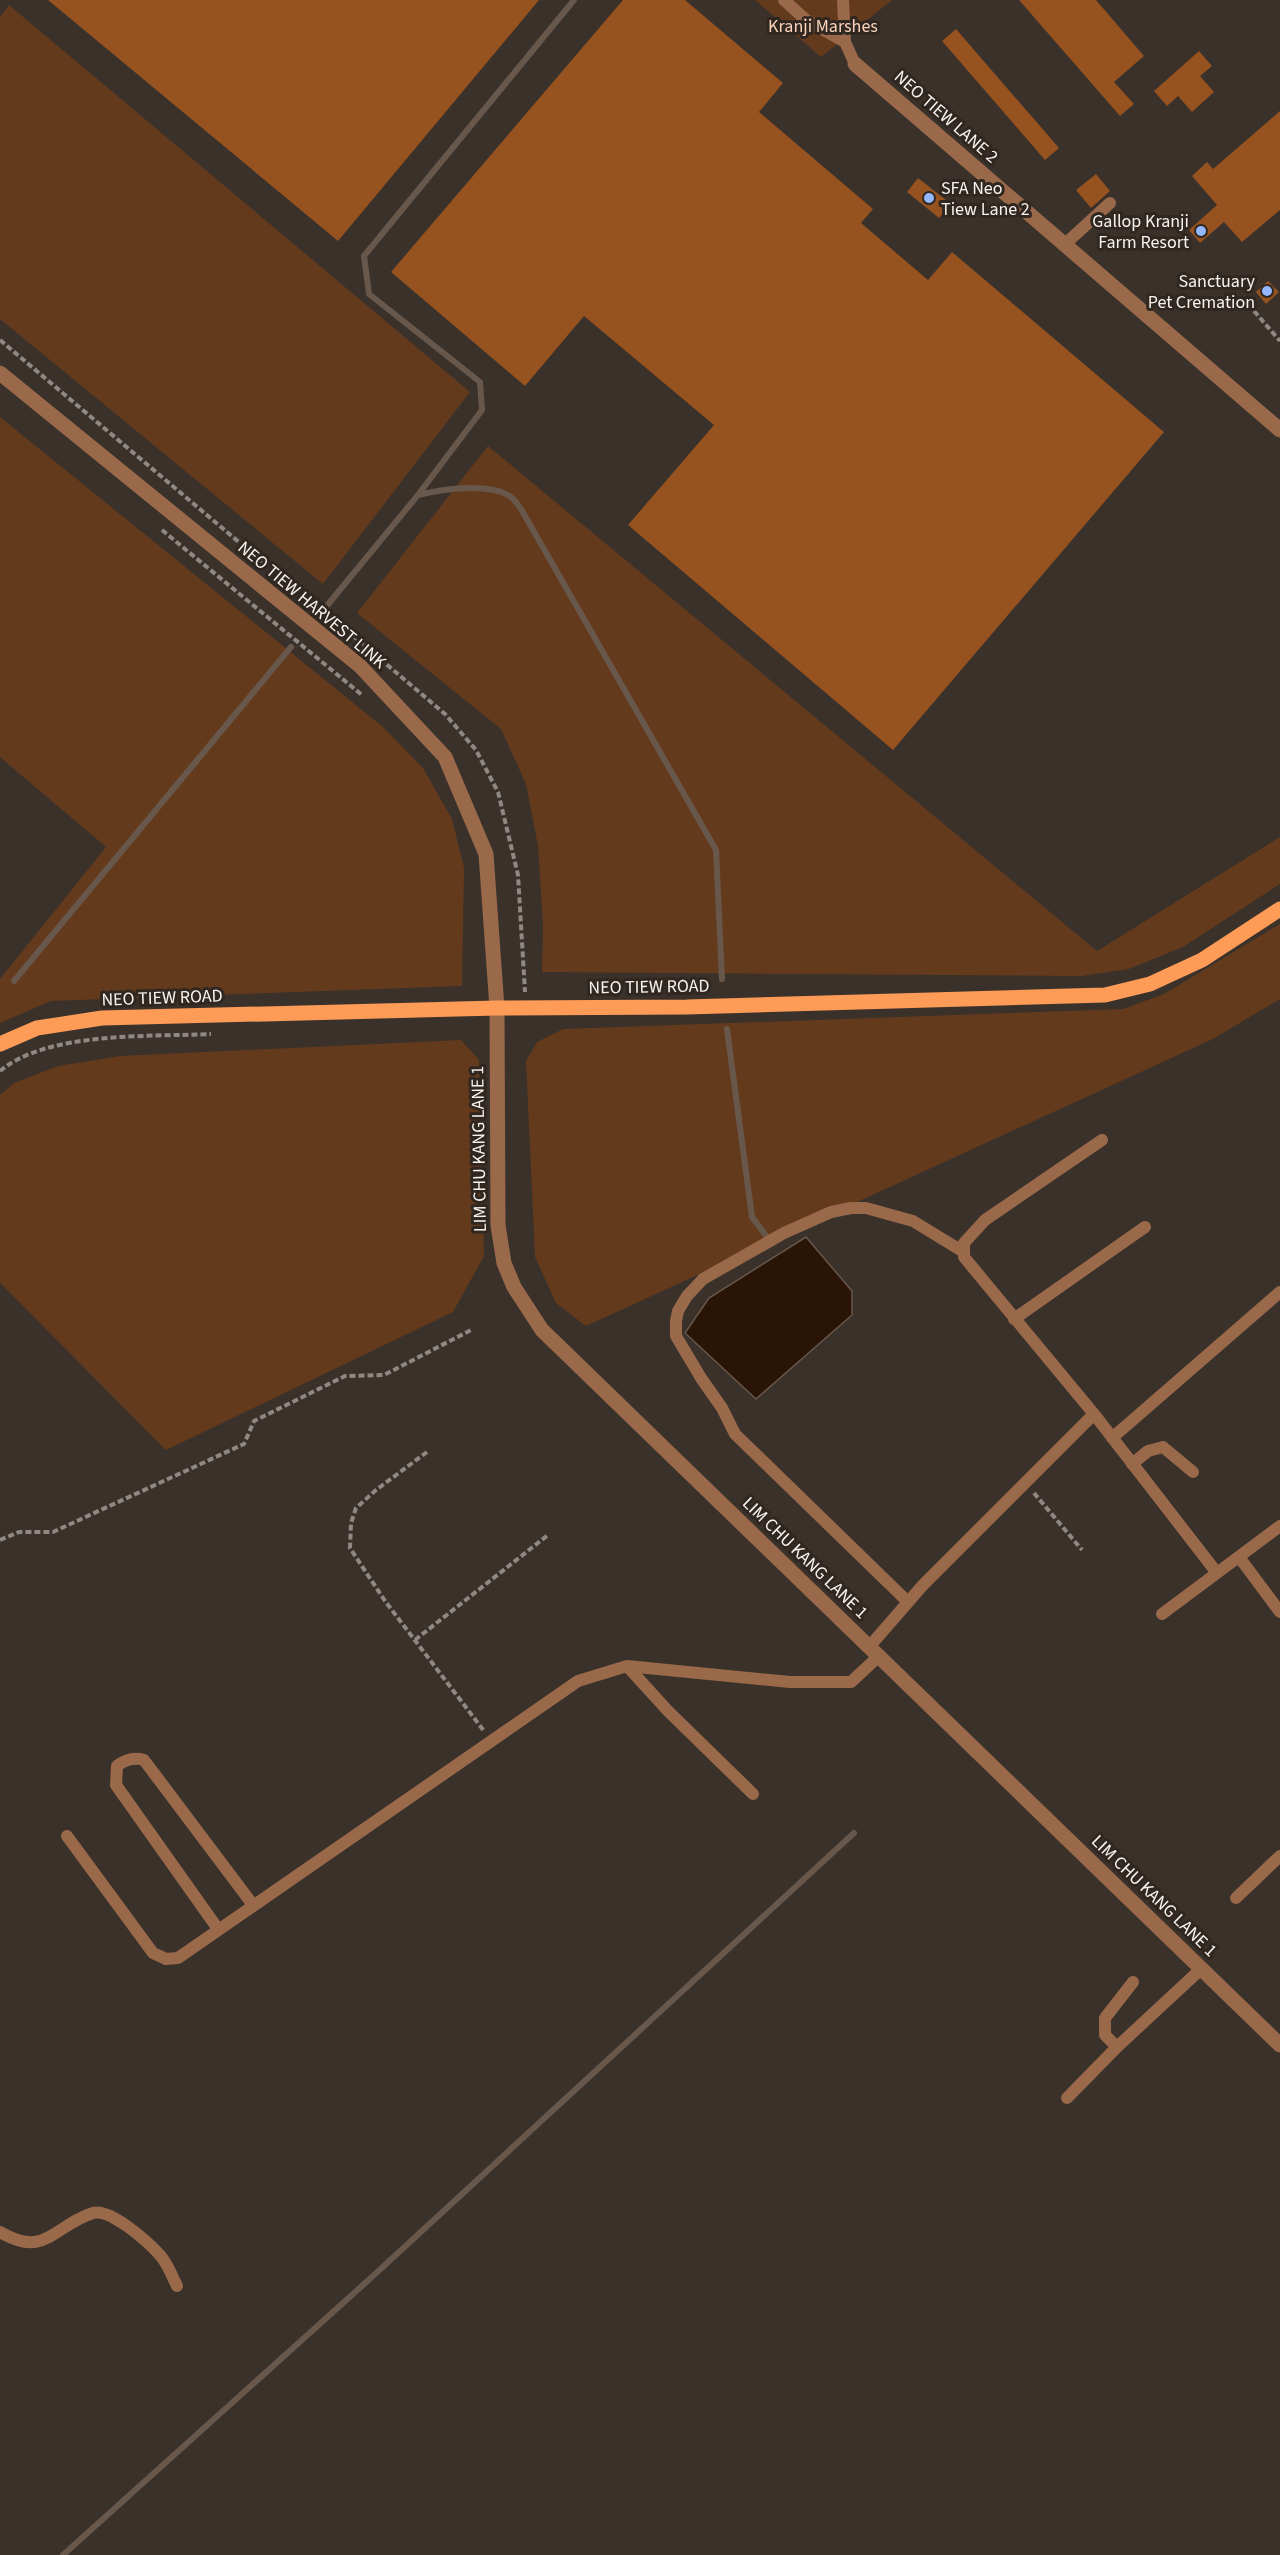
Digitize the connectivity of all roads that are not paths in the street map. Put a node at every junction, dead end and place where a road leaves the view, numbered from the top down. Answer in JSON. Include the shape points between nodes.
{"nodes":[{"id":1,"x":784,"y":0,"type":"edge"},
{"id":2,"x":843,"y":0,"type":"edge"},
{"id":3,"x":845,"y":42,"type":"junction"},
{"id":4,"x":855,"y":64,"type":"joint"},
{"id":5,"x":1110,"y":203,"type":"dead end"},
{"id":6,"x":1064,"y":245,"type":"junction"},
{"id":7,"x":0,"y":373,"type":"edge"},
{"id":8,"x":1280,"y":429,"type":"edge"},
{"id":9,"x":1280,"y":909,"type":"edge"},
{"id":10,"x":497,"y":1008,"type":"junction"},
{"id":11,"x":0,"y":1044,"type":"edge"},
{"id":12,"x":1102,"y":1140,"type":"dead end"},
{"id":13,"x":1144,"y":1227,"type":"dead end"},
{"id":14,"x":962,"y":1251,"type":"junction"},
{"id":15,"x":1280,"y":1292,"type":"edge"},
{"id":16,"x":1014,"y":1319,"type":"junction"},
{"id":17,"x":1094,"y":1414,"type":"junction"},
{"id":18,"x":1112,"y":1438,"type":"junction"},
{"id":19,"x":1132,"y":1464,"type":"junction"},
{"id":20,"x":1192,"y":1472,"type":"dead end"},
{"id":21,"x":1280,"y":1526,"type":"edge"},
{"id":22,"x":1239,"y":1557,"type":"junction"},
{"id":23,"x":1217,"y":1573,"type":"junction"},
{"id":24,"x":908,"y":1602,"type":"junction"},
{"id":25,"x":1280,"y":1612,"type":"edge"},
{"id":26,"x":1162,"y":1614,"type":"dead end"},
{"id":27,"x":874,"y":1652,"type":"junction"},
{"id":28,"x":627,"y":1666,"type":"junction"},
{"id":29,"x":753,"y":1794,"type":"dead end"},
{"id":30,"x":67,"y":1836,"type":"dead end"},
{"id":31,"x":1280,"y":1856,"type":"edge"},
{"id":32,"x":1236,"y":1898,"type":"dead end"},
{"id":33,"x":253,"y":1905,"type":"junction"},
{"id":34,"x":218,"y":1929,"type":"junction"},
{"id":35,"x":1201,"y":1969,"type":"junction"},
{"id":36,"x":1133,"y":1982,"type":"dead end"},
{"id":37,"x":1280,"y":2045,"type":"edge"},
{"id":38,"x":1117,"y":2047,"type":"junction"},
{"id":39,"x":1067,"y":2098,"type":"dead end"},
{"id":40,"x":0,"y":2232,"type":"edge"},
{"id":41,"x":177,"y":2286,"type":"dead end"}],
"edges":[{"from":1,"to":3,"type":"lane","via":[[806,20]]},
{"from":2,"to":3,"type":"lane","name":"NEO TIEW LANE 2"},
{"from":3,"to":4,"type":"lane","name":"NEO TIEW LANE 2"},
{"from":4,"to":6,"type":"street","name":"NEO TIEW LANE 2"},
{"from":5,"to":6,"type":"lane"},
{"from":6,"to":8,"type":"street","name":"NEO TIEW LANE 2"},
{"from":7,"to":10,"type":"street","name":"NEO TIEW HARVEST LINK","via":[[360,666],[445,757],[486,854]]},
{"from":9,"to":10,"type":"main road","name":"NEO TIEW ROAD","via":[[1202,960],[1150,984],[1105,995],[687,1007]]},
{"from":10,"to":11,"type":"main road","name":"NEO TIEW ROAD","via":[[102,1018],[37,1028]]},
{"from":10,"to":27,"type":"street","name":"LIM CHU KANG LANE 1","via":[[498,1225],[504,1263],[514,1287],[542,1330]]},
{"from":12,"to":14,"type":"lane","via":[[985,1220],[964,1243]]},
{"from":13,"to":16,"type":"lane"},
{"from":14,"to":16,"type":"lane"},
{"from":14,"to":24,"type":"lane","via":[[913,1221],[890,1213],[866,1208],[831,1212],[784,1233],[703,1279],[687,1296],[676,1322],[676,1336],[735,1434]]},
{"from":15,"to":18,"type":"lane"},
{"from":16,"to":17,"type":"lane"},
{"from":17,"to":18,"type":"lane"},
{"from":17,"to":24,"type":"lane"},
{"from":18,"to":19,"type":"lane"},
{"from":19,"to":20,"type":"lane","via":[[1148,1451],[1163,1447]]},
{"from":19,"to":23,"type":"lane"},
{"from":21,"to":22,"type":"lane"},
{"from":22,"to":23,"type":"lane"},
{"from":22,"to":25,"type":"lane"},
{"from":23,"to":26,"type":"lane"},
{"from":24,"to":27,"type":"lane"},
{"from":27,"to":28,"type":"lane","via":[[851,1682],[790,1682]]},
{"from":27,"to":35,"type":"street","name":"LIM CHU KANG LANE 1"},
{"from":28,"to":29,"type":"lane"},
{"from":28,"to":33,"type":"lane","via":[[578,1681]]},
{"from":30,"to":34,"type":"lane","via":[[153,1953],[166,1959],[178,1958]]},
{"from":31,"to":32,"type":"lane"},
{"from":33,"to":34,"type":"lane"},
{"from":33,"to":34,"type":"lane","via":[[144,1760],[123,1761],[117,1766],[116,1785]]},
{"from":35,"to":37,"type":"street","name":"LIM CHU KANG LANE 1"},
{"from":35,"to":38,"type":"lane"},
{"from":36,"to":38,"type":"lane","via":[[1105,2018],[1106,2035]]},
{"from":38,"to":39,"type":"lane"},
{"from":40,"to":41,"type":"lane","via":[[25,2243],[39,2243],[95,2212],[111,2215],[161,2255]]}]}
